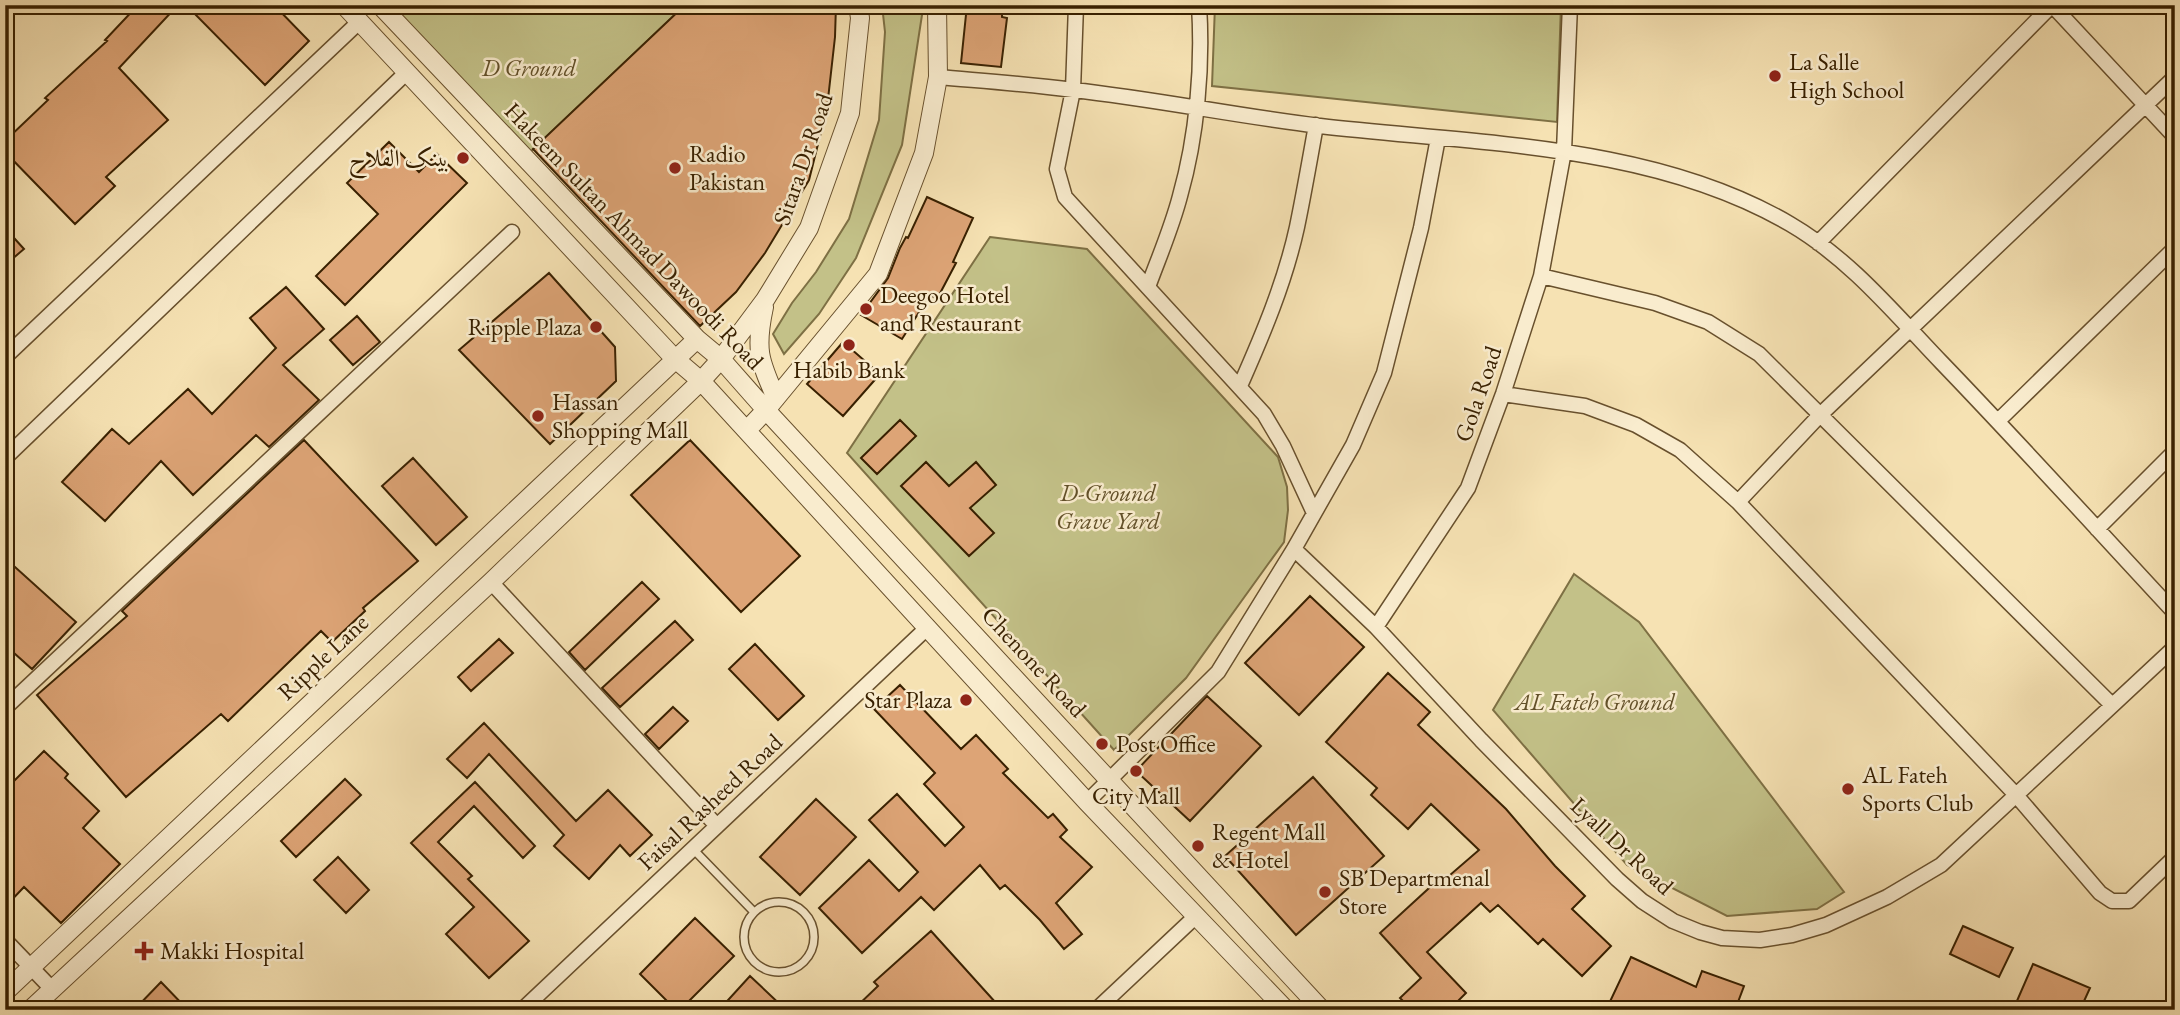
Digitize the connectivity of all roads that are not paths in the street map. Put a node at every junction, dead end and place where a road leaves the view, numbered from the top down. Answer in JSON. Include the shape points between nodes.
{"nodes":[{"id":1,"x":344,"y":5,"type":"edge"},
{"id":2,"x":380,"y":5,"type":"edge"},
{"id":3,"x":858,"y":5,"type":"edge"},
{"id":4,"x":937,"y":5,"type":"edge"},
{"id":5,"x":1076,"y":5,"type":"edge"},
{"id":6,"x":1199,"y":5,"type":"edge"},
{"id":7,"x":1570,"y":5,"type":"edge"},
{"id":8,"x":2052,"y":5,"type":"edge"},
{"id":9,"x":359,"y":22,"type":"junction"},
{"id":10,"x":407,"y":72,"type":"junction"},
{"id":11,"x":938,"y":77,"type":"junction"},
{"id":12,"x":2175,"y":77,"type":"edge"},
{"id":13,"x":1073,"y":90,"type":"junction"},
{"id":14,"x":2145,"y":104,"type":"junction"},
{"id":15,"x":1196,"y":108,"type":"junction"},
{"id":16,"x":1317,"y":125,"type":"junction"},
{"id":17,"x":1438,"y":138,"type":"junction"},
{"id":18,"x":2175,"y":138,"type":"edge"},
{"id":19,"x":1564,"y":151,"type":"junction"},
{"id":20,"x":512,"y":232,"type":"dead end"},
{"id":21,"x":1818,"y":243,"type":"junction"},
{"id":22,"x":2175,"y":248,"type":"edge"},
{"id":23,"x":1541,"y":276,"type":"junction"},
{"id":24,"x":1148,"y":287,"type":"junction"},
{"id":25,"x":765,"y":300,"type":"junction"},
{"id":26,"x":1911,"y":328,"type":"junction"},
{"id":27,"x":697,"y":339,"type":"junction"},
{"id":28,"x":5,"y":357,"type":"edge"},
{"id":29,"x":674,"y":358,"type":"junction"},
{"id":30,"x":721,"y":359,"type":"junction"},
{"id":31,"x":701,"y":381,"type":"junction"},
{"id":32,"x":1240,"y":386,"type":"junction"},
{"id":33,"x":1503,"y":394,"type":"junction"},
{"id":34,"x":771,"y":404,"type":"junction"},
{"id":35,"x":1820,"y":415,"type":"junction"},
{"id":36,"x":1999,"y":420,"type":"junction"},
{"id":37,"x":747,"y":430,"type":"junction"},
{"id":38,"x":2175,"y":451,"type":"edge"},
{"id":39,"x":5,"y":458,"type":"edge"},
{"id":40,"x":1738,"y":502,"type":"junction"},
{"id":41,"x":1314,"y":513,"type":"junction"},
{"id":42,"x":2096,"y":529,"type":"junction"},
{"id":43,"x":1294,"y":549,"type":"junction"},
{"id":44,"x":491,"y":582,"type":"junction"},
{"id":45,"x":2175,"y":613,"type":"edge"},
{"id":46,"x":928,"y":627,"type":"junction"},
{"id":47,"x":1376,"y":627,"type":"junction"},
{"id":48,"x":2175,"y":647,"type":"edge"},
{"id":49,"x":2112,"y":705,"type":"junction"},
{"id":50,"x":5,"y":708,"type":"edge"},
{"id":51,"x":1109,"y":781,"type":"junction"},
{"id":52,"x":2016,"y":795,"type":"junction"},
{"id":53,"x":1087,"y":802,"type":"junction"},
{"id":54,"x":718,"y":826,"type":"junction"},
{"id":55,"x":693,"y":849,"type":"junction"},
{"id":56,"x":2175,"y":858,"type":"edge"},
{"id":57,"x":754,"y":912,"type":"junction"},
{"id":58,"x":1195,"y":917,"type":"junction"},
{"id":59,"x":5,"y":940,"type":"edge"},
{"id":60,"x":31,"y":968,"type":"junction"},
{"id":61,"x":52,"y":989,"type":"junction"},
{"id":62,"x":5,"y":992,"type":"edge"},
{"id":63,"x":30,"y":1010,"type":"edge"},
{"id":64,"x":522,"y":1010,"type":"edge"},
{"id":65,"x":1096,"y":1010,"type":"edge"},
{"id":66,"x":1286,"y":1010,"type":"edge"},
{"id":67,"x":1322,"y":1010,"type":"edge"}],
"edges":[{"from":1,"to":9,"type":"street","name":"Hakeem Sultan Ahmad Dawoodi Road"},
{"from":2,"to":27,"type":"street","name":"Hakeem Sultan Ahmad Dawoodi Road"},
{"from":3,"to":25,"type":"street","name":"Sitara Dr Road","via":[[850,113],[809,228]]},
{"from":4,"to":11,"type":"street"},
{"from":5,"to":13,"type":"street"},
{"from":6,"to":15,"type":"street"},
{"from":7,"to":19,"type":"street","name":"Gola Road"},
{"from":8,"to":14,"type":"street"},
{"from":8,"to":21,"type":"street"},
{"from":9,"to":10,"type":"street","name":"Hakeem Sultan Ahmad Dawoodi Road"},
{"from":9,"to":28,"type":"street"},
{"from":10,"to":29,"type":"street","name":"Hakeem Sultan Ahmad Dawoodi Road"},
{"from":10,"to":39,"type":"street"},
{"from":11,"to":13,"type":"street"},
{"from":11,"to":34,"type":"street","via":[[924,153],[878,274]]},
{"from":12,"to":14,"type":"street"},
{"from":13,"to":15,"type":"street"},
{"from":13,"to":24,"type":"street","via":[[1057,169],[1065,197]]},
{"from":14,"to":18,"type":"street"},
{"from":14,"to":26,"type":"street"},
{"from":15,"to":16,"type":"street"},
{"from":15,"to":24,"type":"street","via":[[1180,198]]},
{"from":16,"to":17,"type":"street"},
{"from":16,"to":32,"type":"street","via":[[1282,280]]},
{"from":17,"to":19,"type":"street"},
{"from":17,"to":41,"type":"street","via":[[1421,228],[1384,373],[1353,445]]},
{"from":19,"to":21,"type":"street","via":[[1714,187]]},
{"from":19,"to":23,"type":"street","name":"Gola Road"},
{"from":20,"to":50,"type":"street"},
{"from":21,"to":26,"type":"street"},
{"from":22,"to":36,"type":"street"},
{"from":23,"to":33,"type":"street","name":"Gola Road"},
{"from":23,"to":35,"type":"street","via":[[1655,303],[1708,322],[1759,355]]},
{"from":24,"to":32,"type":"street"},
{"from":25,"to":30,"type":"street","name":"Sitara Dr Road"},
{"from":25,"to":34,"type":"street","via":[[758,351]]},
{"from":26,"to":35,"type":"street"},
{"from":26,"to":36,"type":"street"},
{"from":27,"to":29,"type":"street","name":"Ripple Lane"},
{"from":27,"to":30,"type":"street","name":"Hakeem Sultan Ahmad Dawoodi Road"},
{"from":29,"to":31,"type":"street","name":"Hakeem Sultan Ahmad Dawoodi Road"},
{"from":29,"to":60,"type":"street","name":"Ripple Lane"},
{"from":30,"to":31,"type":"street","name":"Sitara Dr Road"},
{"from":30,"to":34,"type":"street","name":"Hakeem Sultan Ahmad Dawoodi Road"},
{"from":31,"to":37,"type":"street","name":"Hakeem Sultan Ahmad Dawoodi Road"},
{"from":31,"to":44,"type":"street"},
{"from":32,"to":41,"type":"street","via":[[1283,446]]},
{"from":33,"to":40,"type":"street","via":[[1585,406],[1636,425],[1680,450]]},
{"from":33,"to":47,"type":"street","name":"Gola Road","via":[[1468,488]]},
{"from":34,"to":37,"type":"street"},
{"from":34,"to":51,"type":"street","name":"Chenone Road"},
{"from":35,"to":40,"type":"street"},
{"from":35,"to":49,"type":"street"},
{"from":36,"to":42,"type":"street"},
{"from":37,"to":46,"type":"street"},
{"from":38,"to":42,"type":"street"},
{"from":40,"to":52,"type":"street"},
{"from":41,"to":43,"type":"street"},
{"from":42,"to":45,"type":"street"},
{"from":43,"to":47,"type":"street","name":"Lyall Dr Road"},
{"from":43,"to":51,"type":"street","via":[[1218,672]]},
{"from":44,"to":54,"type":"street"},
{"from":44,"to":61,"type":"street"},
{"from":46,"to":53,"type":"street"},
{"from":46,"to":54,"type":"street","name":"Faisal Rasheed Road"},
{"from":47,"to":52,"type":"street","name":"Lyall Dr Road","via":[[1617,879],[1673,921],[1722,938],[1760,940],[1792,935],[1886,897],[1941,865]]},
{"from":48,"to":49,"type":"street","name":"Lyall Dr Road"},
{"from":49,"to":52,"type":"street","name":"Lyall Dr Road"},
{"from":51,"to":53,"type":"street"},
{"from":51,"to":67,"type":"street","name":"Chenone Road"},
{"from":52,"to":56,"type":"street","via":[[2100,893],[2112,901],[2129,901]]},
{"from":53,"to":58,"type":"street"},
{"from":54,"to":55,"type":"street","name":"Faisal Rasheed Road"},
{"from":55,"to":57,"type":"lane"},
{"from":55,"to":64,"type":"street","name":"Faisal Rasheed Road"},
{"from":57,"to":57,"type":"lane","via":[[779,902],[797,907],[810,920],[813,947],[796,969],[769,972],[753,962],[743,937]]},
{"from":58,"to":65,"type":"street"},
{"from":58,"to":66,"type":"street"},
{"from":59,"to":60,"type":"street"},
{"from":60,"to":61,"type":"street"},
{"from":60,"to":62,"type":"street","name":"Ripple Lane"},
{"from":61,"to":63,"type":"street"}]}
